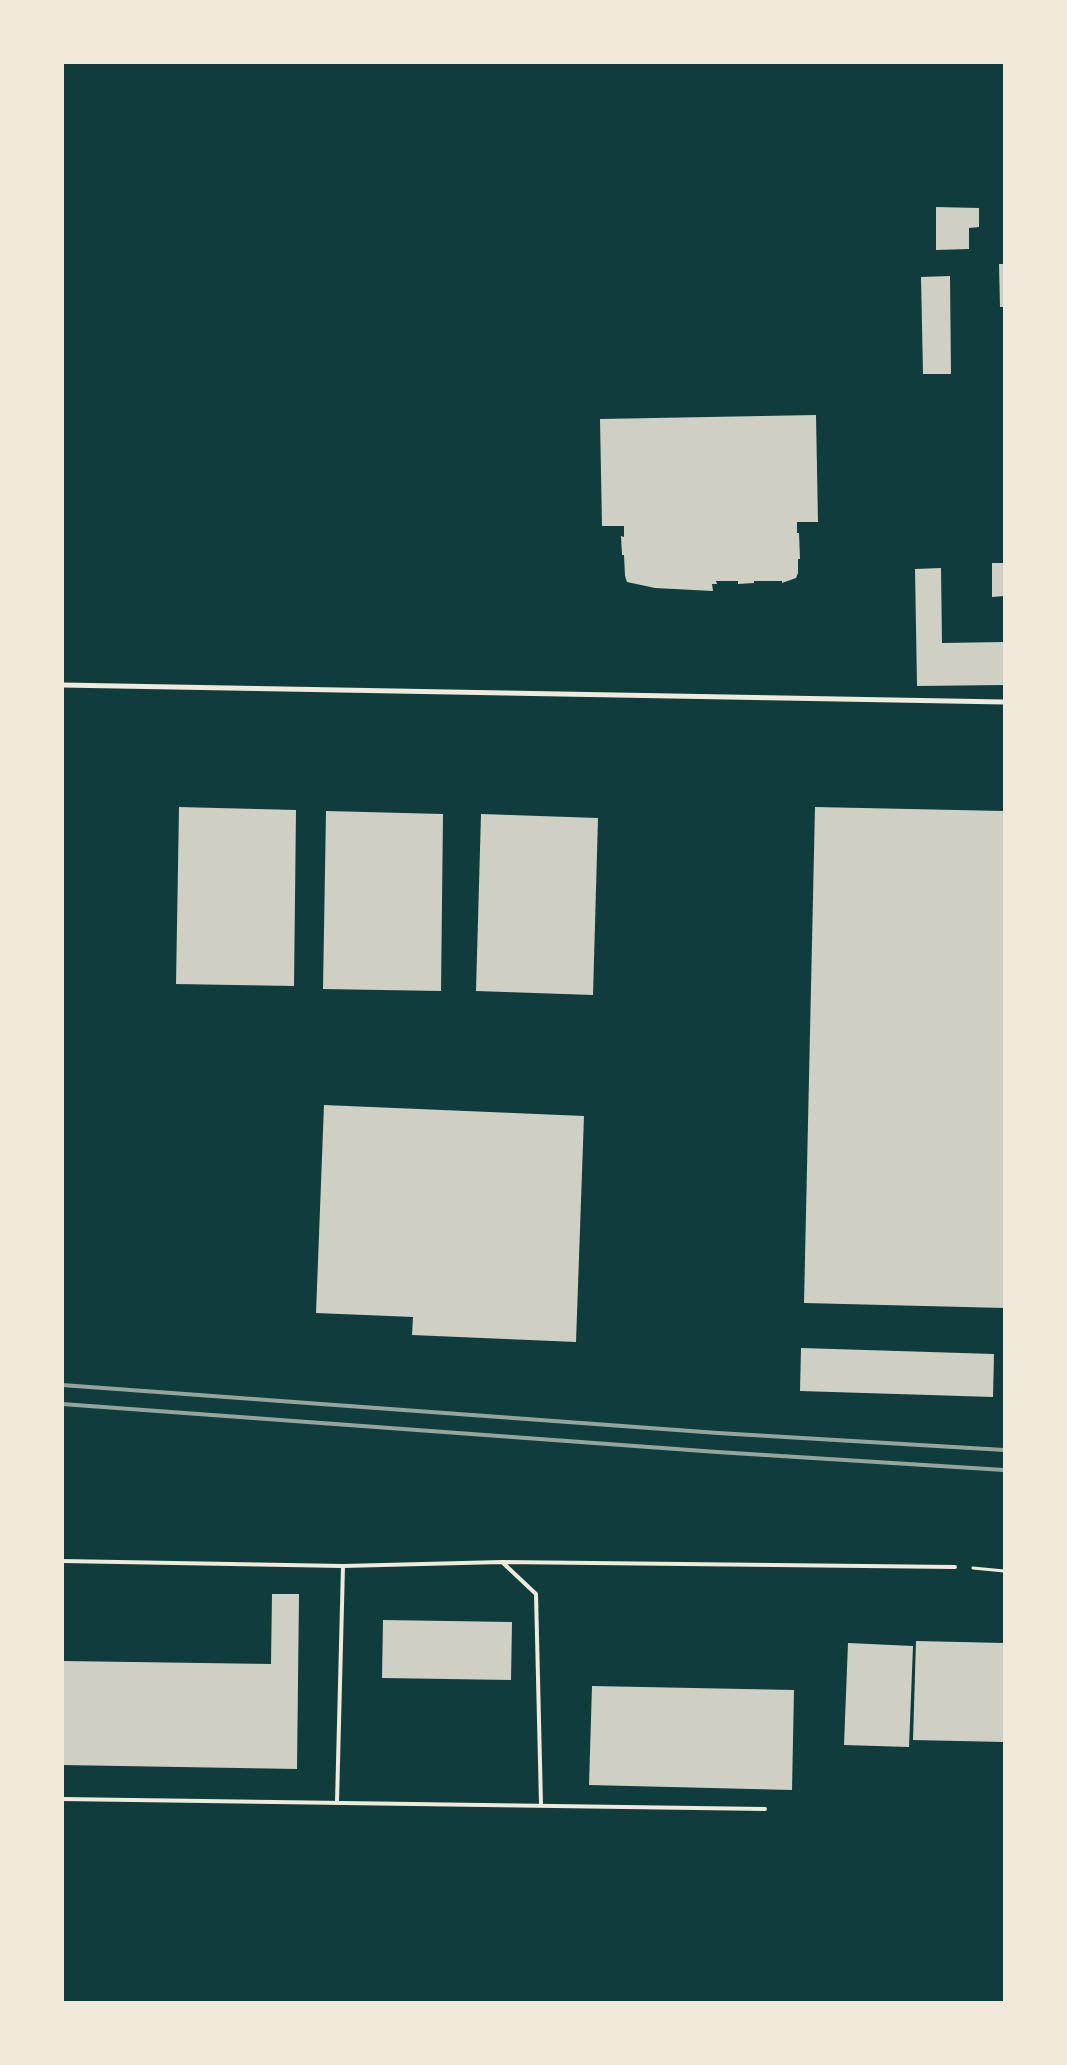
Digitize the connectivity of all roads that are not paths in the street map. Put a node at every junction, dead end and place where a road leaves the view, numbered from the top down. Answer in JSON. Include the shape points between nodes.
{"nodes":[{"id":1,"x":62,"y":685,"type":"edge"},
{"id":2,"x":1004,"y":702,"type":"edge"},
{"id":3,"x":62,"y":1561,"type":"edge"},
{"id":4,"x":502,"y":1562,"type":"junction"},
{"id":5,"x":343,"y":1566,"type":"junction"},
{"id":6,"x":955,"y":1567,"type":"road end"},
{"id":7,"x":62,"y":1799,"type":"edge"},
{"id":8,"x":337,"y":1802,"type":"junction"},
{"id":9,"x":541,"y":1804,"type":"junction"},
{"id":10,"x":765,"y":1809,"type":"dead end"}],
"edges":[{"from":1,"to":2,"type":"street"},
{"from":3,"to":5,"type":"lane"},
{"from":4,"to":5,"type":"lane"},
{"from":4,"to":6,"type":"lane"},
{"from":4,"to":9,"type":"lane","via":[[536,1594]]},
{"from":5,"to":8,"type":"lane"},
{"from":7,"to":8,"type":"lane"},
{"from":8,"to":9,"type":"lane"},
{"from":9,"to":10,"type":"lane"}]}
